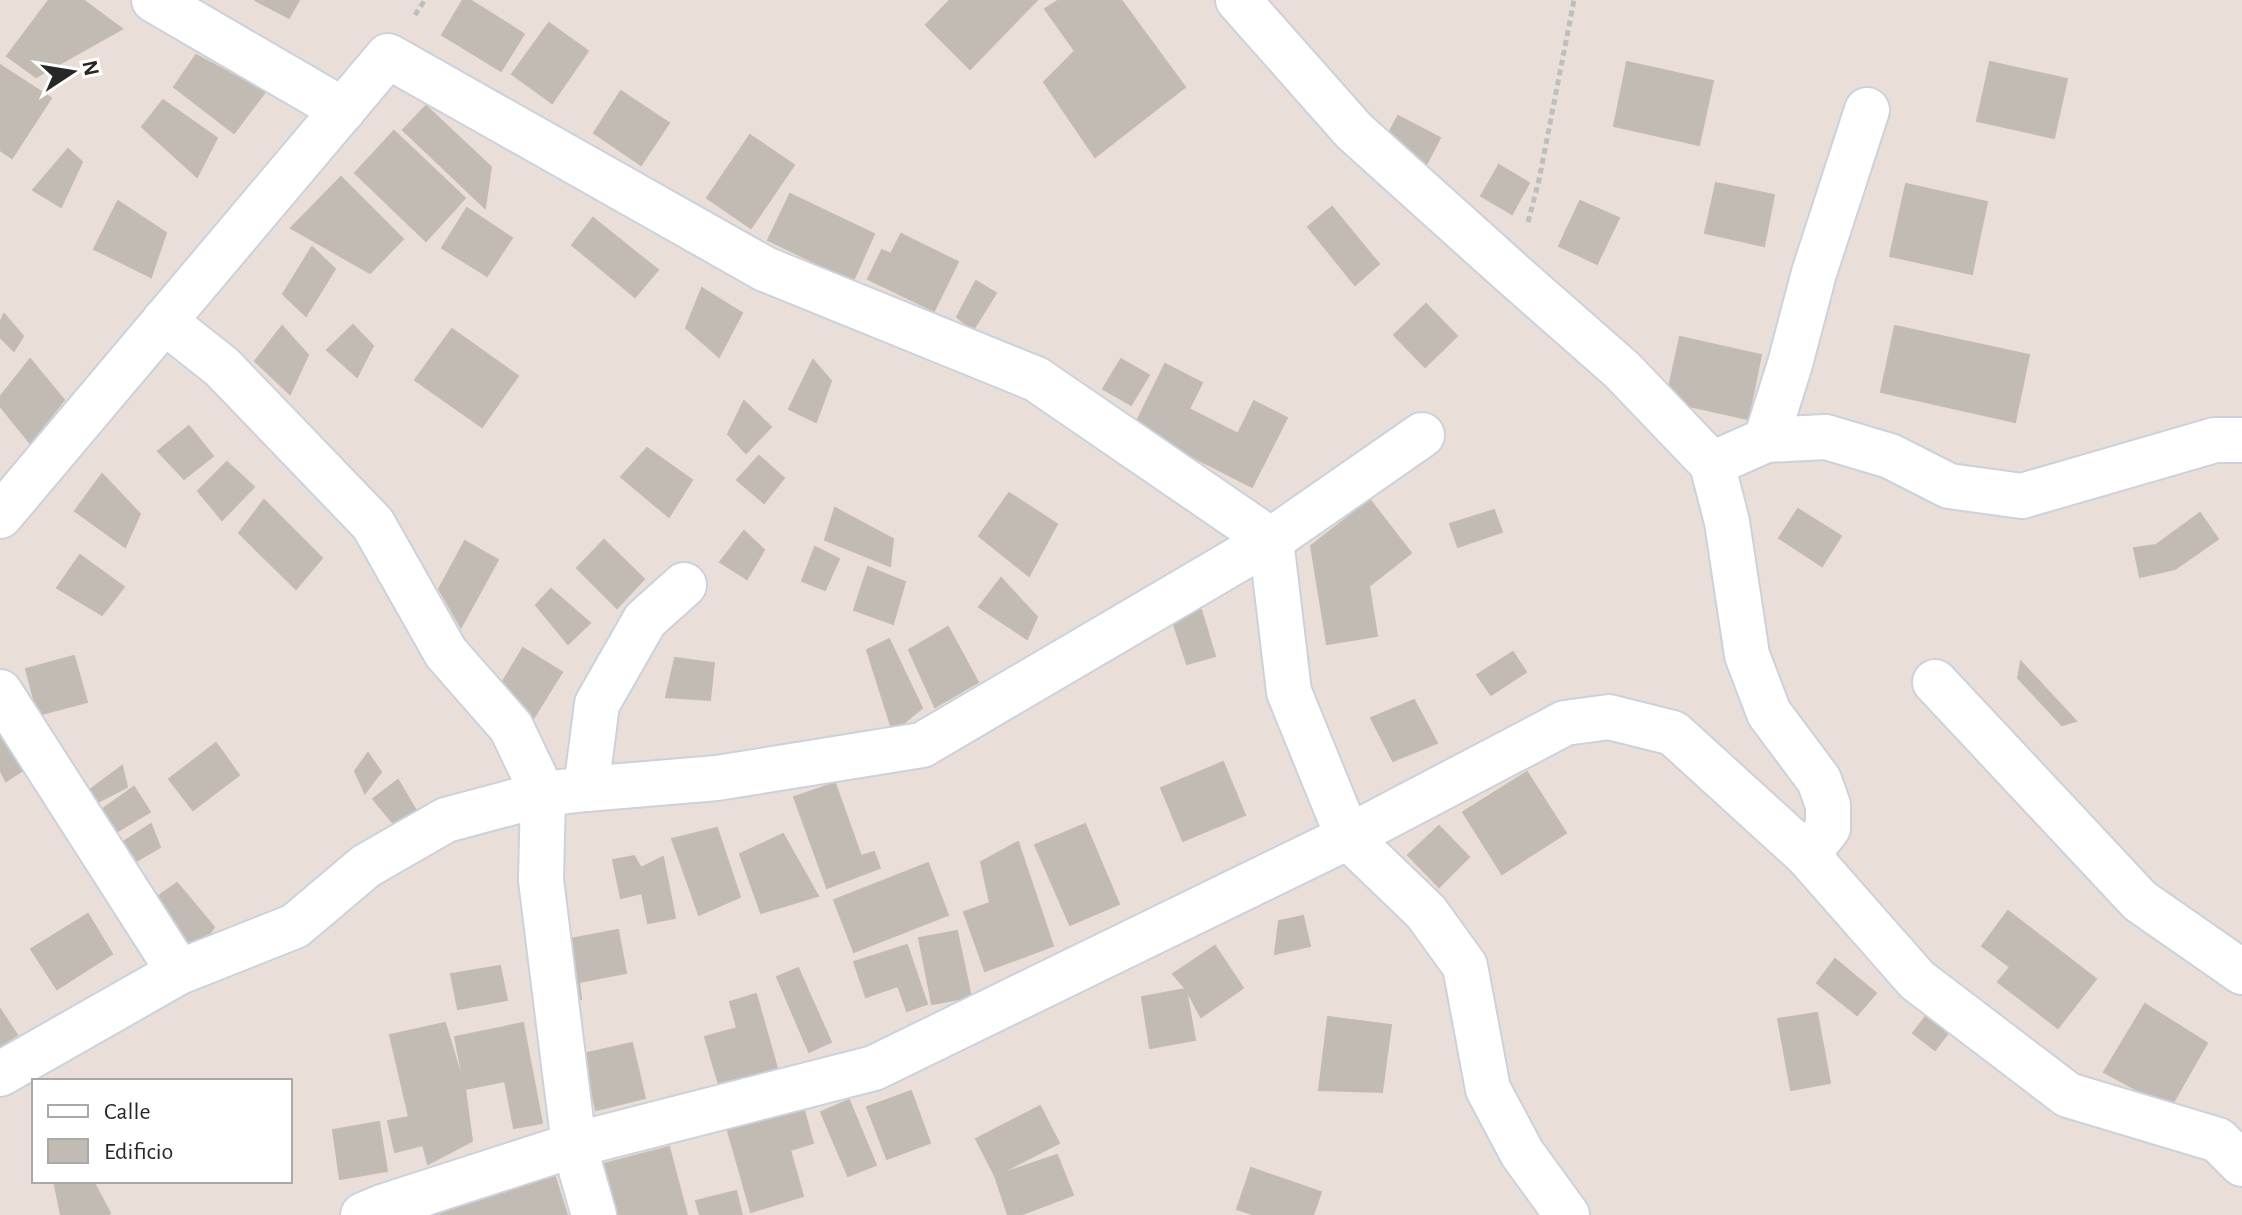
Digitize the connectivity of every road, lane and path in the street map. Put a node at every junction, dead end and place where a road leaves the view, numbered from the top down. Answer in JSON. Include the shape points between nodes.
{"nodes":[{"id":1,"x":154,"y":0,"type":"edge"},
{"id":2,"x":1238,"y":0,"type":"edge"},
{"id":3,"x":1574,"y":0,"type":"edge"},
{"id":4,"x":343,"y":110,"type":"junction"},
{"id":5,"x":1867,"y":110,"type":"dead end"},
{"id":6,"x":1514,"y":275,"type":"junction"},
{"id":7,"x":164,"y":321,"type":"junction"},
{"id":8,"x":1422,"y":435,"type":"dead end"},
{"id":9,"x":1766,"y":440,"type":"junction"},
{"id":10,"x":2242,"y":440,"type":"edge"},
{"id":11,"x":1712,"y":464,"type":"junction"},
{"id":12,"x":0,"y":516,"type":"edge"},
{"id":13,"x":1271,"y":540,"type":"junction"},
{"id":14,"x":684,"y":585,"type":"dead end"},
{"id":15,"x":1935,"y":682,"type":"dead end"},
{"id":16,"x":0,"y":692,"type":"edge"},
{"id":17,"x":586,"y":789,"type":"junction"},
{"id":18,"x":543,"y":794,"type":"junction"},
{"id":19,"x":1348,"y":837,"type":"junction"},
{"id":20,"x":1807,"y":855,"type":"junction"},
{"id":21,"x":179,"y":972,"type":"junction"},
{"id":22,"x":2242,"y":972,"type":"edge"},
{"id":23,"x":0,"y":1074,"type":"edge"},
{"id":24,"x":574,"y":1145,"type":"junction"},
{"id":25,"x":2242,"y":1164,"type":"edge"},
{"id":26,"x":363,"y":1215,"type":"edge"},
{"id":27,"x":594,"y":1215,"type":"edge"},
{"id":28,"x":1567,"y":1215,"type":"edge"}],
"edges":[{"from":1,"to":4,"type":"street"},
{"from":2,"to":6,"type":"street","via":[[1354,131]]},
{"from":3,"to":6,"type":"path","via":[[1539,180]]},
{"from":4,"to":7,"type":"street"},
{"from":4,"to":13,"type":"street","via":[[388,56],[765,269],[1036,379]]},
{"from":5,"to":9,"type":"street"},
{"from":6,"to":11,"type":"street","via":[[1622,370]]},
{"from":7,"to":12,"type":"street"},
{"from":7,"to":18,"type":"street","via":[[222,367],[373,524],[446,653],[511,727]]},
{"from":8,"to":13,"type":"street"},
{"from":9,"to":10,"type":"street","via":[[1826,437],[1890,456],[1949,486],[2022,496],[2215,440]]},
{"from":9,"to":11,"type":"street"},
{"from":11,"to":20,"type":"street","via":[[1727,522],[1747,655],[1769,713],[1819,780],[1828,805],[1828,828]]},
{"from":13,"to":17,"type":"street","via":[[922,745],[717,778]]},
{"from":13,"to":19,"type":"street","via":[[1289,692]]},
{"from":14,"to":17,"type":"street","via":[[645,620],[597,704]]},
{"from":15,"to":22,"type":"street","via":[[2140,901]]},
{"from":16,"to":21,"type":"street"},
{"from":17,"to":18,"type":"street"},
{"from":18,"to":21,"type":"street","via":[[446,820],[366,866],[295,926]]},
{"from":18,"to":24,"type":"street","via":[[541,880]]},
{"from":19,"to":20,"type":"street","via":[[1565,723],[1609,717],[1673,733]]},
{"from":19,"to":24,"type":"street","via":[[874,1068]]},
{"from":19,"to":28,"type":"street","via":[[1426,912],[1465,966],[1488,1089],[1522,1153]]},
{"from":20,"to":25,"type":"street","via":[[1917,980],[2068,1095],[2218,1140]]},
{"from":21,"to":23,"type":"street"},
{"from":24,"to":26,"type":"street"},
{"from":24,"to":27,"type":"street"}]}
